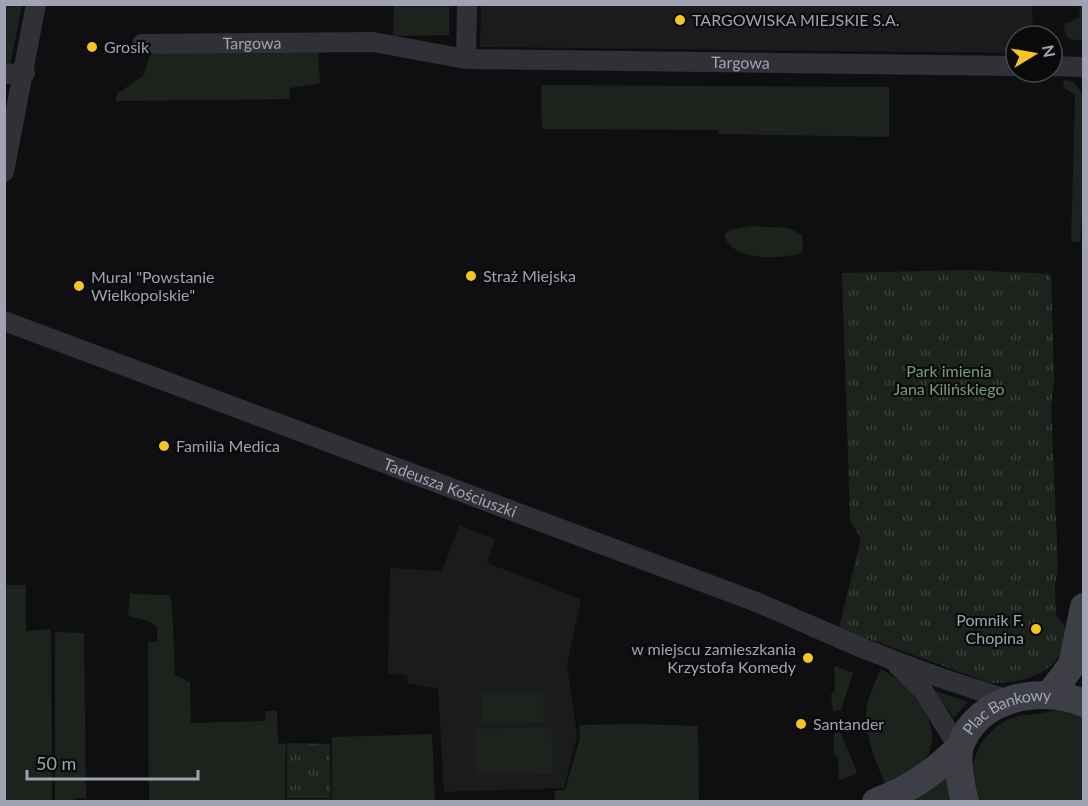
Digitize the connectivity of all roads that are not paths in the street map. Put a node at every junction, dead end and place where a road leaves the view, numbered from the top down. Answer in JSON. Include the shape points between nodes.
{"nodes":[{"id":1,"x":36,"y":4,"type":"edge"},
{"id":2,"x":468,"y":4,"type":"edge"},
{"id":3,"x":142,"y":44,"type":"dead end"},
{"id":4,"x":466,"y":60,"type":"junction"},
{"id":5,"x":1004,"y":66,"type":"edge"},
{"id":6,"x":1064,"y":66,"type":"edge"},
{"id":7,"x":1083,"y":67,"type":"edge"},
{"id":8,"x":25,"y":73,"type":"junction"},
{"id":9,"x":4,"y":74,"type":"edge"},
{"id":10,"x":4,"y":172,"type":"edge"},
{"id":11,"x":4,"y":321,"type":"edge"},
{"id":12,"x":1083,"y":607,"type":"edge"},
{"id":13,"x":892,"y":660,"type":"junction"},
{"id":14,"x":1050,"y":694,"type":"junction"},
{"id":15,"x":1010,"y":700,"type":"junction"},
{"id":16,"x":1083,"y":703,"type":"edge"},
{"id":17,"x":959,"y":748,"type":"junction"},
{"id":18,"x":876,"y":801,"type":"edge"},
{"id":19,"x":965,"y":801,"type":"edge"}],
"edges":[{"from":1,"to":8,"type":"street"},
{"from":2,"to":4,"type":"street"},
{"from":3,"to":4,"type":"street","name":"Targowa","via":[[373,42]]},
{"from":4,"to":5,"type":"street","name":"Targowa"},
{"from":6,"to":7,"type":"street"},
{"from":8,"to":9,"type":"street"},
{"from":8,"to":10,"type":"street"},
{"from":11,"to":13,"type":"street","name":"Tadeusza Kościuszki","via":[[751,600]]},
{"from":12,"to":14,"type":"main road","via":[[1072,665]]},
{"from":13,"to":15,"type":"street","name":"Tadeusza Kościuszki"},
{"from":13,"to":17,"type":"street","name":"Tadeusza Kościuszki","via":[[924,692]]},
{"from":14,"to":15,"type":"main road","name":"Plac Bankowy"},
{"from":14,"to":16,"type":"main road","name":"Plac Bankowy"},
{"from":15,"to":17,"type":"main road","name":"Plac Bankowy","via":[[980,717]]},
{"from":17,"to":18,"type":"main road","via":[[919,783]]},
{"from":17,"to":19,"type":"main road","name":"Plac Bankowy"}]}
